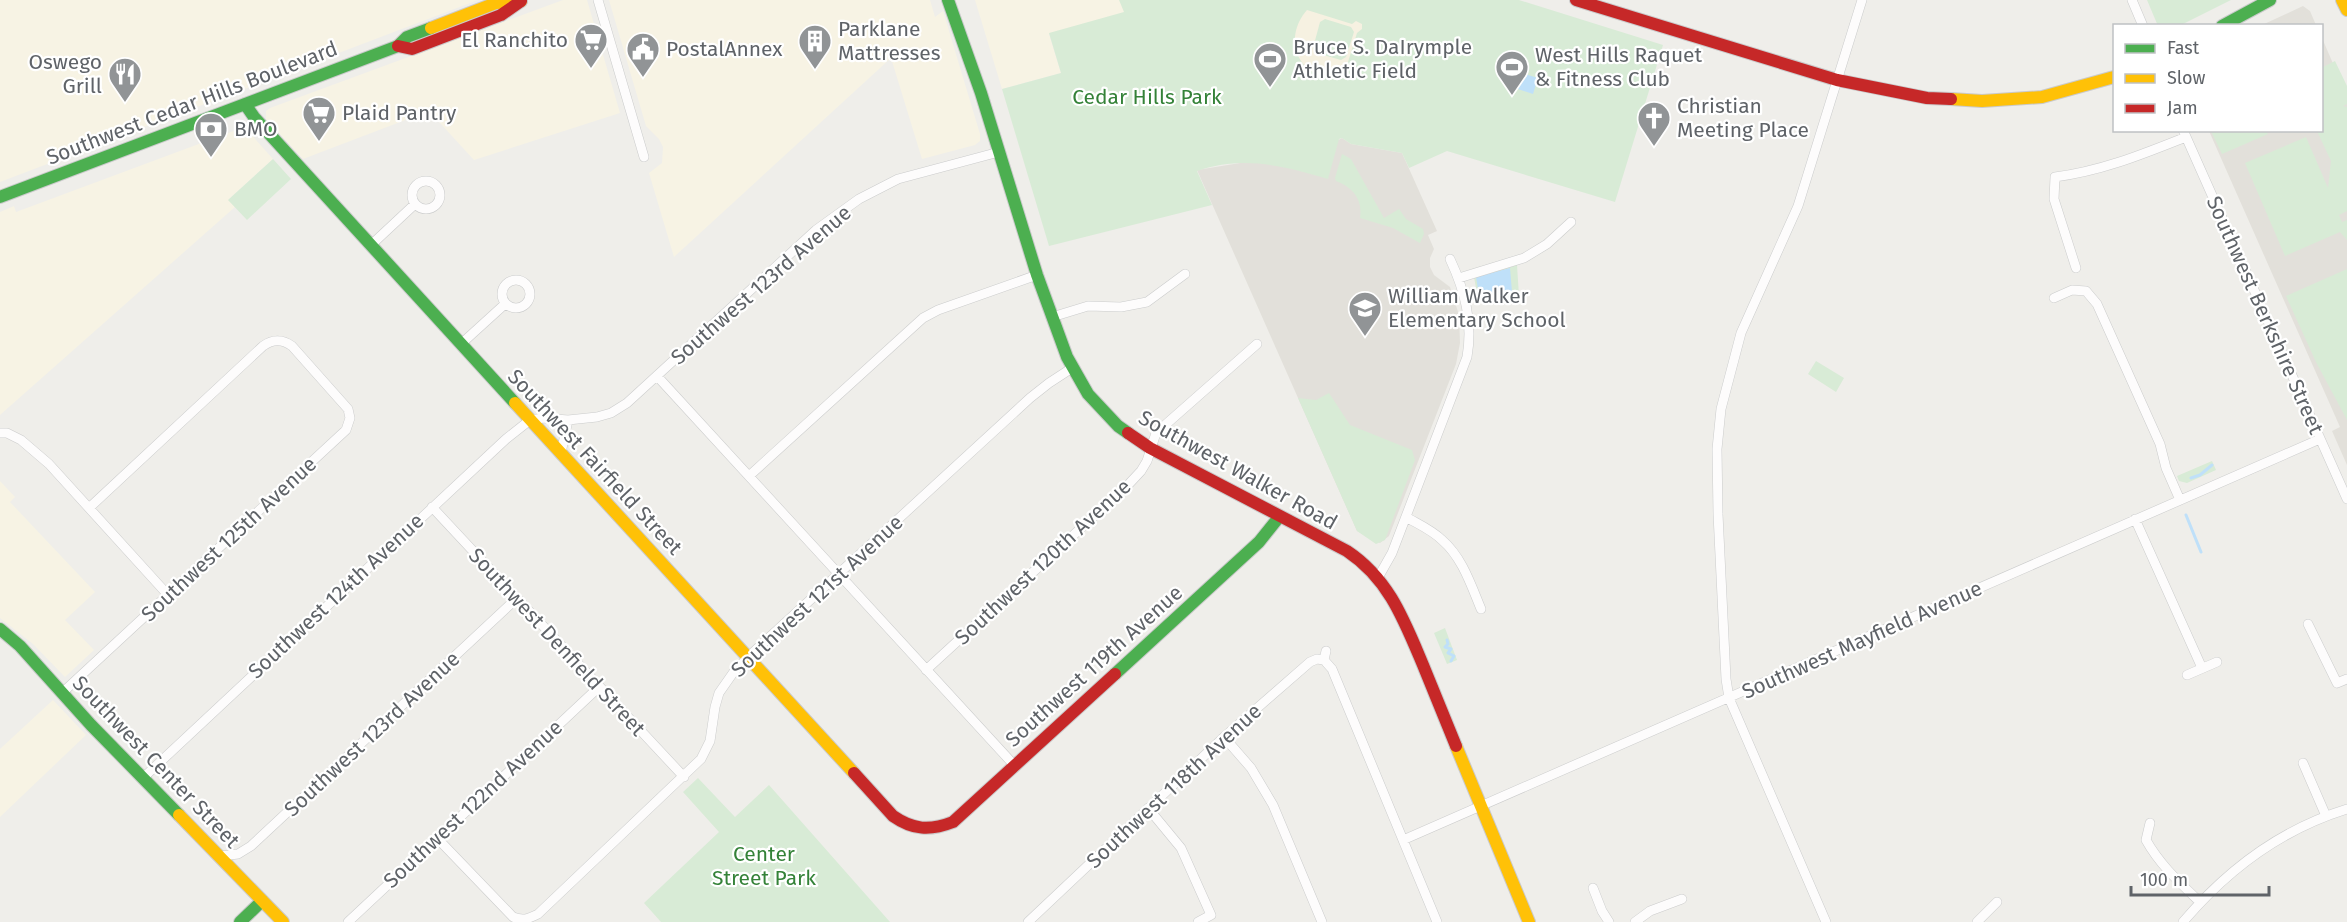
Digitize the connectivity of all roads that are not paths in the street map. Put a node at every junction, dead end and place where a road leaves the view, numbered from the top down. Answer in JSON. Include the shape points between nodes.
{"nodes":[{"id":1,"x":522,"y":0,"type":"edge"},
{"id":2,"x":598,"y":0,"type":"edge"},
{"id":3,"x":948,"y":0,"type":"edge"},
{"id":4,"x":1576,"y":0,"type":"edge"},
{"id":5,"x":1862,"y":0,"type":"edge"},
{"id":6,"x":2132,"y":0,"type":"edge"},
{"id":7,"x":2270,"y":0,"type":"edge"},
{"id":8,"x":2342,"y":0,"type":"edge"},
{"id":9,"x":2347,"y":10,"type":"edge"},
{"id":10,"x":2142,"y":24,"type":"edge"},
{"id":11,"x":2226,"y":24,"type":"edge"},
{"id":12,"x":2113,"y":77,"type":"edge"},
{"id":13,"x":1837,"y":80,"type":"junction"},
{"id":14,"x":245,"y":104,"type":"junction"},
{"id":15,"x":2185,"y":134,"type":"edge"},
{"id":16,"x":999,"y":152,"type":"junction"},
{"id":17,"x":644,"y":157,"type":"dead end"},
{"id":18,"x":0,"y":197,"type":"edge"},
{"id":19,"x":415,"y":204,"type":"dead end"},
{"id":20,"x":1571,"y":222,"type":"dead end"},
{"id":21,"x":370,"y":246,"type":"junction"},
{"id":22,"x":1450,"y":259,"type":"dead end"},
{"id":23,"x":2076,"y":268,"type":"dead end"},
{"id":24,"x":1185,"y":274,"type":"dead end"},
{"id":25,"x":1037,"y":275,"type":"junction"},
{"id":26,"x":1459,"y":278,"type":"junction"},
{"id":27,"x":2054,"y":298,"type":"dead end"},
{"id":28,"x":505,"y":304,"type":"dead end"},
{"id":29,"x":1052,"y":317,"type":"junction"},
{"id":30,"x":461,"y":344,"type":"junction"},
{"id":31,"x":1257,"y":344,"type":"dead end"},
{"id":32,"x":1072,"y":368,"type":"junction"},
{"id":33,"x":657,"y":376,"type":"junction"},
{"id":34,"x":531,"y":420,"type":"junction"},
{"id":35,"x":568,"y":420,"type":"junction"},
{"id":36,"x":0,"y":433,"type":"edge"},
{"id":37,"x":2320,"y":439,"type":"junction"},
{"id":38,"x":1150,"y":448,"type":"junction"},
{"id":39,"x":561,"y":453,"type":"junction"},
{"id":40,"x":749,"y":476,"type":"junction"},
{"id":41,"x":2347,"y":499,"type":"edge"},
{"id":42,"x":2180,"y":500,"type":"junction"},
{"id":43,"x":432,"y":507,"type":"junction"},
{"id":44,"x":90,"y":508,"type":"junction"},
{"id":45,"x":1279,"y":517,"type":"junction"},
{"id":46,"x":1406,"y":517,"type":"junction"},
{"id":47,"x":2135,"y":519,"type":"junction"},
{"id":48,"x":839,"y":573,"type":"junction"},
{"id":49,"x":1379,"y":576,"type":"junction"},
{"id":50,"x":168,"y":595,"type":"junction"},
{"id":51,"x":516,"y":599,"type":"junction"},
{"id":52,"x":1481,"y":609,"type":"dead end"},
{"id":53,"x":2308,"y":624,"type":"dead end"},
{"id":54,"x":0,"y":629,"type":"edge"},
{"id":55,"x":748,"y":657,"type":"junction"},
{"id":56,"x":2217,"y":662,"type":"dead end"},
{"id":57,"x":2202,"y":668,"type":"junction"},
{"id":58,"x":926,"y":670,"type":"junction"},
{"id":59,"x":2187,"y":675,"type":"dead end"},
{"id":60,"x":2347,"y":679,"type":"edge"},
{"id":61,"x":599,"y":687,"type":"junction"},
{"id":62,"x":62,"y":693,"type":"junction"},
{"id":63,"x":1729,"y":698,"type":"junction"},
{"id":64,"x":1224,"y":737,"type":"junction"},
{"id":65,"x":2303,"y":763,"type":"dead end"},
{"id":66,"x":1014,"y":765,"type":"junction"},
{"id":67,"x":144,"y":777,"type":"junction"},
{"id":68,"x":684,"y":777,"type":"junction"},
{"id":69,"x":1481,"y":806,"type":"junction"},
{"id":70,"x":1148,"y":808,"type":"junction"},
{"id":71,"x":2347,"y":809,"type":"edge"},
{"id":72,"x":2326,"y":816,"type":"junction"},
{"id":73,"x":2150,"y":823,"type":"dead end"},
{"id":74,"x":926,"y":830,"type":"joint"},
{"id":75,"x":437,"y":838,"type":"junction"},
{"id":76,"x":1402,"y":840,"type":"junction"},
{"id":77,"x":221,"y":856,"type":"junction"},
{"id":78,"x":1593,"y":888,"type":"dead end"},
{"id":79,"x":1682,"y":899,"type":"dead end"},
{"id":80,"x":262,"y":900,"type":"junction"},
{"id":81,"x":1997,"y":902,"type":"dead end"},
{"id":82,"x":2200,"y":902,"type":"junction"},
{"id":83,"x":1607,"y":920,"type":"edge"},
{"id":84,"x":240,"y":922,"type":"edge"},
{"id":85,"x":283,"y":922,"type":"edge"},
{"id":86,"x":348,"y":922,"type":"edge"},
{"id":87,"x":1028,"y":922,"type":"edge"},
{"id":88,"x":1198,"y":922,"type":"edge"},
{"id":89,"x":1322,"y":922,"type":"edge"},
{"id":90,"x":1437,"y":922,"type":"edge"},
{"id":91,"x":1529,"y":922,"type":"edge"},
{"id":92,"x":1595,"y":922,"type":"edge"},
{"id":93,"x":1635,"y":922,"type":"edge"},
{"id":94,"x":1826,"y":922,"type":"edge"},
{"id":95,"x":1977,"y":922,"type":"edge"},
{"id":96,"x":2183,"y":922,"type":"edge"}],
"edges":[{"from":1,"to":14,"type":"main road","name":"Southwest Cedar Hills Boulevard","via":[[501,15],[412,49],[398,46]]},
{"from":2,"to":17,"type":"street"},
{"from":3,"to":16,"type":"main road","name":"Southwest Walker Road"},
{"from":4,"to":13,"type":"main road"},
{"from":5,"to":13,"type":"street"},
{"from":6,"to":10,"type":"street"},
{"from":7,"to":11,"type":"main road"},
{"from":8,"to":9,"type":"main road"},
{"from":12,"to":13,"type":"main road","via":[[2042,97],[1982,101],[1928,98]]},
{"from":13,"to":63,"type":"street","via":[[1798,206],[1741,333],[1721,409],[1718,514]]},
{"from":14,"to":18,"type":"main road","name":"Southwest Cedar Hills Boulevard"},
{"from":14,"to":21,"type":"main road","name":"Southwest Fairfield Street"},
{"from":15,"to":23,"type":"street","via":[[2124,162],[2055,177],[2054,199]]},
{"from":15,"to":37,"type":"street","name":"Southwest Berkshire Street"},
{"from":16,"to":25,"type":"main road","name":"Southwest Walker Road"},
{"from":16,"to":33,"type":"street","name":"Southwest 123rd Avenue","via":[[898,180],[859,199],[816,230]]},
{"from":19,"to":21,"type":"street"},
{"from":20,"to":26,"type":"street","via":[[1524,258]]},
{"from":21,"to":30,"type":"main road","name":"Southwest Fairfield Street"},
{"from":22,"to":26,"type":"street"},
{"from":24,"to":29,"type":"street","via":[[1141,304],[1088,306]]},
{"from":25,"to":29,"type":"main road","name":"Southwest Walker Road"},
{"from":25,"to":40,"type":"street","via":[[923,318]]},
{"from":26,"to":46,"type":"street","via":[[1468,309],[1467,357]]},
{"from":27,"to":42,"type":"street","via":[[2072,290],[2086,291],[2097,304],[2160,444]]},
{"from":28,"to":30,"type":"street"},
{"from":29,"to":32,"type":"main road","name":"Southwest Walker Road"},
{"from":30,"to":34,"type":"main road","name":"Southwest Fairfield Street"},
{"from":31,"to":38,"type":"street","name":"Southwest 120th Avenue","via":[[1156,433]]},
{"from":32,"to":38,"type":"main road","name":"Southwest Walker Road","via":[[1106,416]]},
{"from":32,"to":48,"type":"street","name":"Southwest 121st Avenue","via":[[1030,398]]},
{"from":33,"to":35,"type":"street","name":"Southwest 123rd Avenue","via":[[611,413]]},
{"from":33,"to":40,"type":"street"},
{"from":34,"to":35,"type":"street","name":"Southwest 123rd Avenue"},
{"from":34,"to":39,"type":"main road","name":"Southwest Fairfield Street"},
{"from":34,"to":43,"type":"street","name":"Southwest 124th Avenue"},
{"from":35,"to":39,"type":"street"},
{"from":36,"to":44,"type":"street","via":[[21,440]]},
{"from":37,"to":41,"type":"street","name":"Southwest Berkshire Street"},
{"from":37,"to":42,"type":"street","name":"Southwest Mayfield Avenue"},
{"from":38,"to":45,"type":"main road","name":"Southwest Walker Road"},
{"from":38,"to":58,"type":"street","name":"Southwest 120th Avenue","via":[[1142,471],[1127,486]]},
{"from":39,"to":55,"type":"main road","name":"Southwest Fairfield Street"},
{"from":40,"to":48,"type":"street"},
{"from":42,"to":47,"type":"street","name":"Southwest Mayfield Avenue"},
{"from":43,"to":51,"type":"street","name":"Southwest Denfield Street"},
{"from":43,"to":67,"type":"street","name":"Southwest 124th Avenue"},
{"from":44,"to":50,"type":"street"},
{"from":44,"to":50,"type":"street","name":"Southwest 125th Avenue","via":[[267,343],[288,343],[347,406],[350,418],[346,430]]},
{"from":45,"to":49,"type":"main road","name":"Southwest Walker Road","via":[[1347,551]]},
{"from":45,"to":66,"type":"main road","name":"Southwest 119th Avenue","via":[[1250,549]]},
{"from":46,"to":49,"type":"street"},
{"from":46,"to":52,"type":"street","via":[[1452,549]]},
{"from":47,"to":57,"type":"street"},
{"from":47,"to":63,"type":"street","name":"Southwest Mayfield Avenue"},
{"from":48,"to":55,"type":"street","name":"Southwest 121st Avenue"},
{"from":48,"to":58,"type":"street"},
{"from":49,"to":69,"type":"main road","name":"Southwest Walker Road","via":[[1402,616]]},
{"from":50,"to":62,"type":"street","name":"Southwest 125th Avenue"},
{"from":51,"to":61,"type":"street","name":"Southwest Denfield Street"},
{"from":51,"to":77,"type":"street","name":"Southwest 123rd Avenue","via":[[251,846],[238,854]]},
{"from":53,"to":60,"type":"street","via":[[2337,683]]},
{"from":54,"to":62,"type":"main road","name":"Southwest Center Street"},
{"from":55,"to":68,"type":"street","name":"Southwest 121st Avenue","via":[[719,693],[710,741],[701,759]]},
{"from":55,"to":74,"type":"main road","name":"Southwest Fairfield Street","via":[[892,816],[913,829]]},
{"from":56,"to":57,"type":"street"},
{"from":57,"to":59,"type":"street"},
{"from":58,"to":66,"type":"street"},
{"from":61,"to":68,"type":"street","name":"Southwest Denfield Street"},
{"from":61,"to":75,"type":"street","name":"Southwest 122nd Avenue"},
{"from":62,"to":67,"type":"main road","name":"Southwest Center Street"},
{"from":63,"to":69,"type":"street","name":"Southwest Mayfield Avenue"},
{"from":63,"to":94,"type":"street"},
{"from":64,"to":70,"type":"street","name":"Southwest 118th Avenue"},
{"from":64,"to":76,"type":"street","name":"Southwest 118th Avenue","via":[[1310,662],[1325,655]]},
{"from":64,"to":89,"type":"street","via":[[1251,768],[1273,805]]},
{"from":65,"to":72,"type":"street"},
{"from":66,"to":74,"type":"main road","name":"Southwest 119th Avenue","via":[[953,822]]},
{"from":67,"to":77,"type":"main road","name":"Southwest Center Street"},
{"from":68,"to":75,"type":"street","name":"Southwest 121st Avenue","via":[[529,919],[520,920],[505,910]]},
{"from":69,"to":76,"type":"street","name":"Southwest Mayfield Avenue"},
{"from":69,"to":91,"type":"main road","name":"Southwest Walker Road"},
{"from":70,"to":87,"type":"street","name":"Southwest 118th Avenue"},
{"from":70,"to":88,"type":"street","via":[[1181,848],[1211,915]]},
{"from":71,"to":72,"type":"street"},
{"from":72,"to":82,"type":"street","via":[[2258,852]]},
{"from":73,"to":82,"type":"street","via":[[2146,840],[2155,856]]},
{"from":75,"to":86,"type":"street","name":"Southwest 122nd Avenue"},
{"from":76,"to":90,"type":"street"},
{"from":77,"to":80,"type":"main road","name":"Southwest Center Street"},
{"from":78,"to":83,"type":"street"},
{"from":79,"to":93,"type":"street","via":[[1650,911]]},
{"from":80,"to":84,"type":"main road"},
{"from":80,"to":85,"type":"main road","name":"Southwest Center Street"},
{"from":81,"to":95,"type":"street"},
{"from":82,"to":96,"type":"street"},
{"from":83,"to":92,"type":"street"}]}
